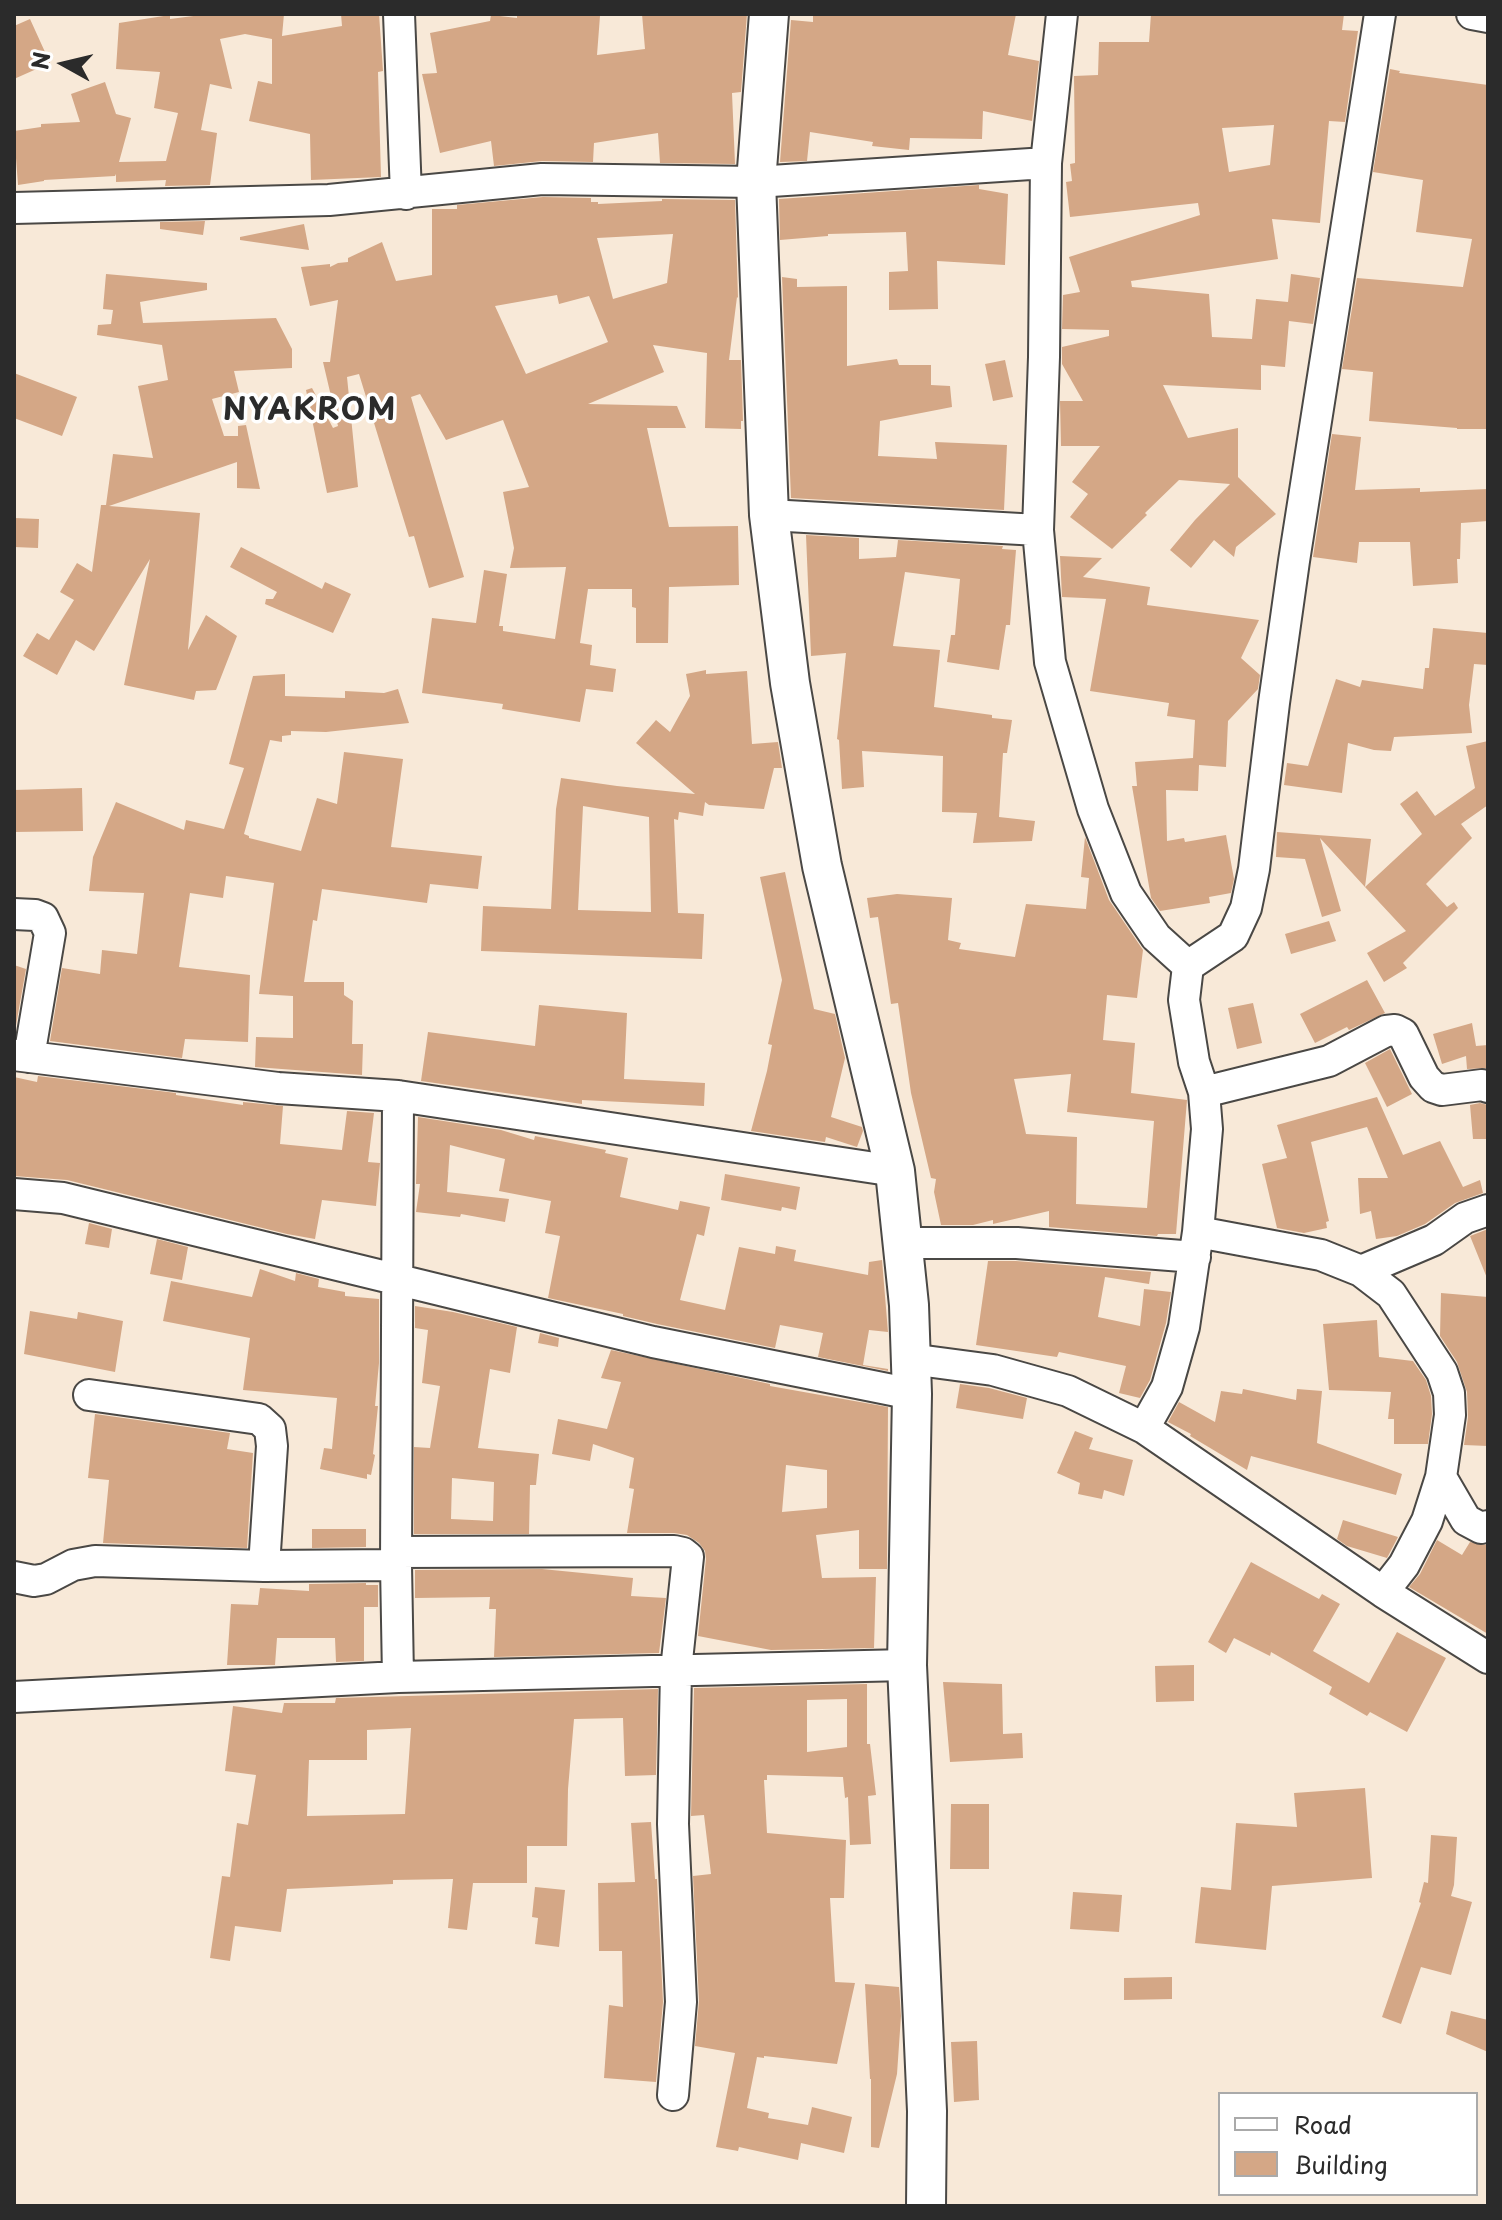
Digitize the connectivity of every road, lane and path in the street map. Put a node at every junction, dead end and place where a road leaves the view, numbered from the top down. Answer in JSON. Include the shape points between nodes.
{"nodes":[{"id":1,"x":399,"y":14,"type":"edge"},
{"id":2,"x":769,"y":14,"type":"edge"},
{"id":3,"x":1062,"y":14,"type":"edge"},
{"id":4,"x":1380,"y":14,"type":"edge"},
{"id":5,"x":1472,"y":14,"type":"edge"},
{"id":6,"x":1488,"y":17,"type":"edge"},
{"id":7,"x":1046,"y":163,"type":"junction"},
{"id":8,"x":756,"y":182,"type":"junction"},
{"id":9,"x":406,"y":194,"type":"junction"},
{"id":10,"x":14,"y":208,"type":"edge"},
{"id":11,"x":769,"y":515,"type":"junction"},
{"id":12,"x":1038,"y":530,"type":"junction"},
{"id":13,"x":14,"y":914,"type":"edge"},
{"id":14,"x":1188,"y":966,"type":"junction"},
{"id":15,"x":21,"y":1056,"type":"edge"},
{"id":16,"x":1488,"y":1087,"type":"edge"},
{"id":17,"x":1204,"y":1092,"type":"junction"},
{"id":18,"x":398,"y":1096,"type":"junction"},
{"id":19,"x":895,"y":1171,"type":"junction"},
{"id":20,"x":14,"y":1194,"type":"edge"},
{"id":21,"x":1488,"y":1210,"type":"edge"},
{"id":22,"x":904,"y":1243,"type":"junction"},
{"id":23,"x":1196,"y":1244,"type":"junction"},
{"id":24,"x":1361,"y":1271,"type":"junction"},
{"id":25,"x":399,"y":1281,"type":"junction"},
{"id":26,"x":911,"y":1377,"type":"junction"},
{"id":27,"x":89,"y":1395,"type":"dead end"},
{"id":28,"x":1144,"y":1428,"type":"junction"},
{"id":29,"x":1441,"y":1477,"type":"junction"},
{"id":30,"x":1488,"y":1526,"type":"edge"},
{"id":31,"x":396,"y":1559,"type":"junction"},
{"id":32,"x":264,"y":1566,"type":"junction"},
{"id":33,"x":14,"y":1577,"type":"edge"},
{"id":34,"x":1383,"y":1592,"type":"junction"},
{"id":35,"x":1488,"y":1658,"type":"edge"},
{"id":36,"x":907,"y":1665,"type":"junction"},
{"id":37,"x":676,"y":1670,"type":"junction"},
{"id":38,"x":398,"y":1677,"type":"junction"},
{"id":39,"x":14,"y":1697,"type":"edge"},
{"id":40,"x":673,"y":2095,"type":"dead end"},
{"id":41,"x":926,"y":2206,"type":"edge"}],
"edges":[{"from":1,"to":9,"type":"street"},
{"from":2,"to":8,"type":"street"},
{"from":3,"to":7,"type":"street"},
{"from":4,"to":14,"type":"street","via":[[1292,576],[1252,882],[1233,936]]},
{"from":5,"to":6,"type":"street"},
{"from":7,"to":8,"type":"street"},
{"from":7,"to":12,"type":"street"},
{"from":8,"to":9,"type":"street","via":[[542,179]]},
{"from":8,"to":11,"type":"street"},
{"from":9,"to":10,"type":"street"},
{"from":11,"to":12,"type":"street"},
{"from":11,"to":19,"type":"street","via":[[790,683],[822,866]]},
{"from":12,"to":14,"type":"street","via":[[1050,662],[1093,809],[1126,893],[1156,937]]},
{"from":13,"to":15,"type":"street","via":[[43,918],[50,933]]},
{"from":14,"to":17,"type":"street","via":[[1184,1000]]},
{"from":15,"to":18,"type":"street","via":[[278,1088]]},
{"from":16,"to":17,"type":"street","via":[[1433,1087],[1403,1034],[1395,1030],[1329,1061]]},
{"from":17,"to":23,"type":"street","via":[[1207,1129]]},
{"from":18,"to":19,"type":"street"},
{"from":18,"to":25,"type":"street"},
{"from":19,"to":22,"type":"street"},
{"from":20,"to":25,"type":"street","via":[[63,1198]]},
{"from":21,"to":24,"type":"street"},
{"from":22,"to":23,"type":"street"},
{"from":22,"to":26,"type":"street"},
{"from":23,"to":24,"type":"street","via":[[1321,1255]]},
{"from":23,"to":28,"type":"street","via":[[1184,1327],[1167,1387]]},
{"from":24,"to":29,"type":"street","via":[[1391,1294],[1442,1372],[1450,1415]]},
{"from":25,"to":26,"type":"street","via":[[653,1342]]},
{"from":25,"to":31,"type":"street"},
{"from":26,"to":28,"type":"street","via":[[993,1370],[1068,1391]]},
{"from":26,"to":36,"type":"street"},
{"from":27,"to":32,"type":"street","via":[[259,1419],[270,1429]]},
{"from":28,"to":34,"type":"street"},
{"from":29,"to":30,"type":"street","via":[[1466,1520]]},
{"from":29,"to":34,"type":"street","via":[[1427,1521]]},
{"from":31,"to":32,"type":"street"},
{"from":31,"to":37,"type":"street","via":[[683,1553],[688,1565]]},
{"from":31,"to":38,"type":"street"},
{"from":32,"to":33,"type":"street","via":[[95,1561],[46,1579]]},
{"from":34,"to":35,"type":"street"},
{"from":36,"to":37,"type":"street"},
{"from":36,"to":41,"type":"street","via":[[927,2111]]},
{"from":37,"to":38,"type":"street"},
{"from":37,"to":40,"type":"street","via":[[673,1824],[681,2002]]},
{"from":38,"to":39,"type":"street"}]}
